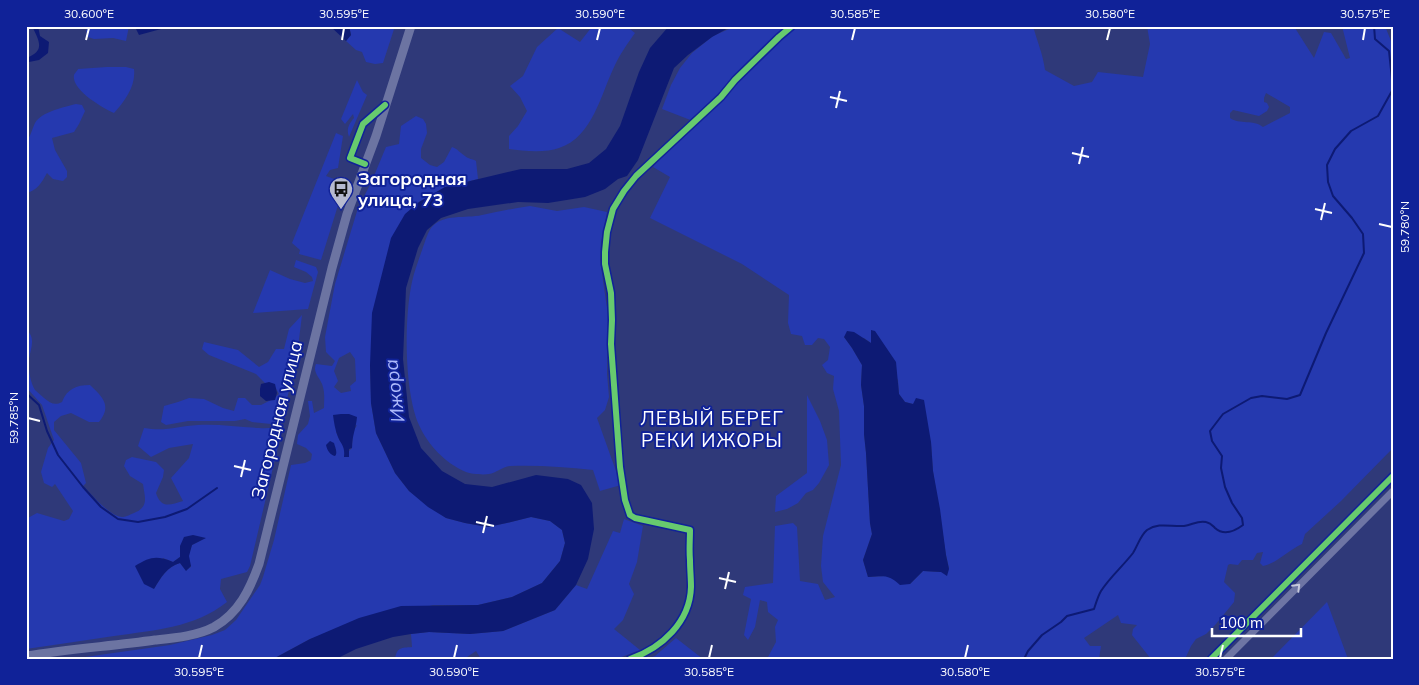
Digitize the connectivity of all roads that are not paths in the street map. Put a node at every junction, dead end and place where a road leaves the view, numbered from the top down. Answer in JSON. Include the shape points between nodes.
{"nodes":[{"id":1,"x":411,"y":26,"type":"edge"},
{"id":2,"x":792,"y":26,"type":"edge"},
{"id":3,"x":385,"y":105,"type":"junction"},
{"id":4,"x":365,"y":164,"type":"junction"},
{"id":5,"x":1393,"y":476,"type":"edge"},
{"id":6,"x":1393,"y":491,"type":"edge"},
{"id":7,"x":26,"y":656,"type":"edge"},
{"id":8,"x":630,"y":659,"type":"edge"},
{"id":9,"x":1211,"y":659,"type":"edge"},
{"id":10,"x":1226,"y":659,"type":"edge"}],
"edges":[{"from":1,"to":3,"type":"main road","name":"Загородная улица"},
{"from":2,"to":8,"type":"street","via":[[636,176],[611,214],[604,252],[611,293],[611,344],[625,500],[630,515],[635,518],[690,530],[691,589],[682,618],[664,640]]},
{"from":3,"to":4,"type":"main road","name":"Загородная улица"},
{"from":3,"to":4,"type":"street","via":[[363,124],[350,158]]},
{"from":4,"to":7,"type":"main road","name":"Загородная улица","via":[[327,284],[259,564],[245,597],[222,622],[197,633]]},
{"from":5,"to":9,"type":"street"},
{"from":10,"to":6,"type":"street","one_way":true}]}
